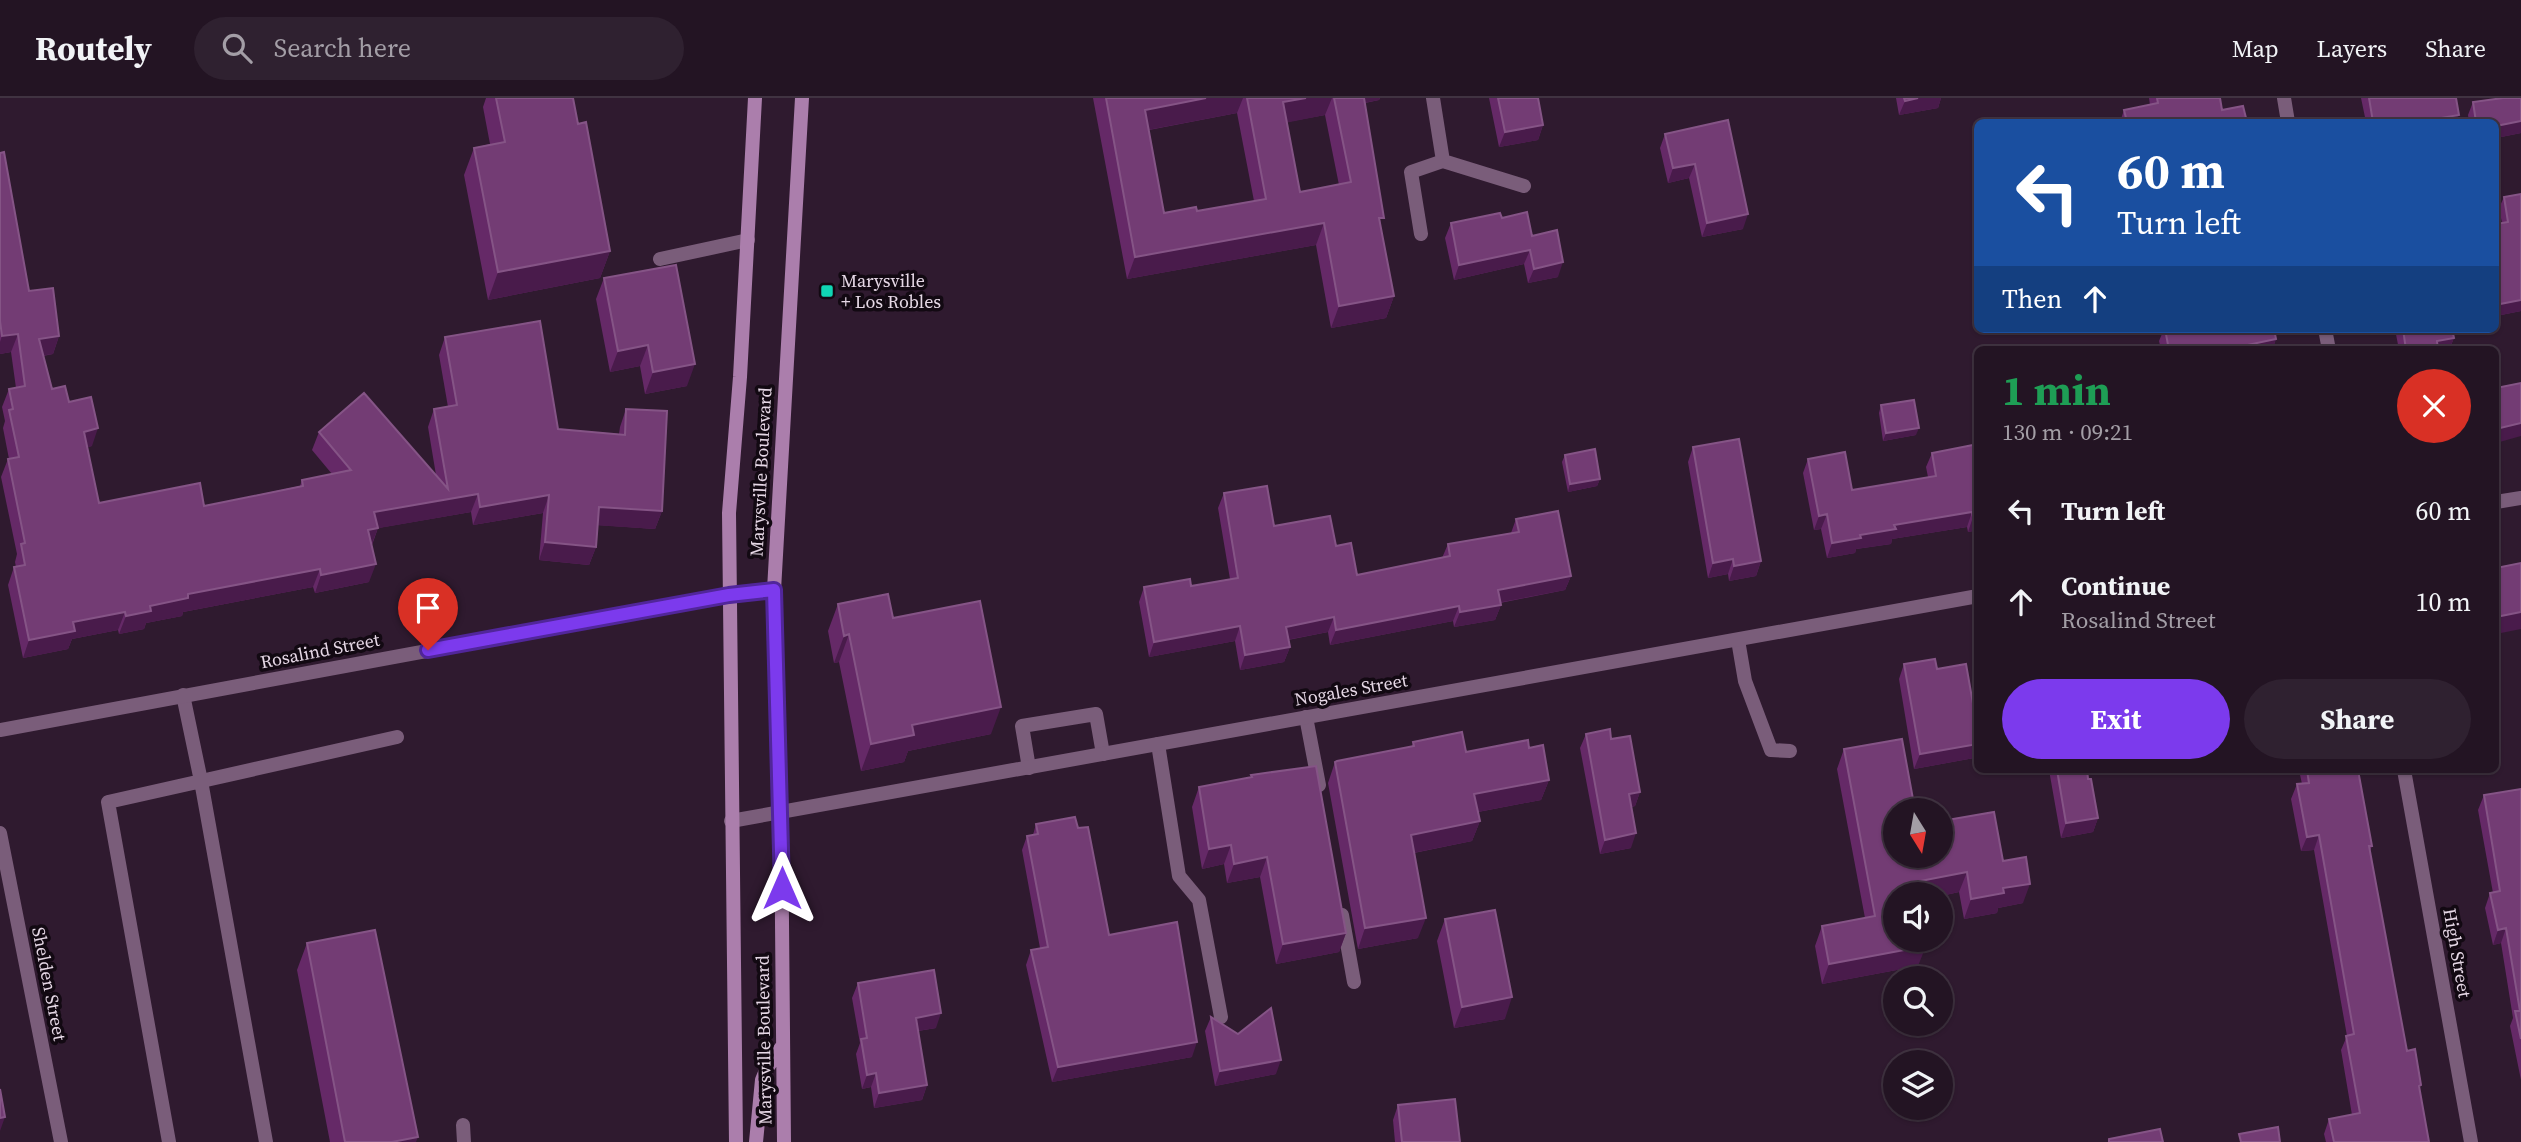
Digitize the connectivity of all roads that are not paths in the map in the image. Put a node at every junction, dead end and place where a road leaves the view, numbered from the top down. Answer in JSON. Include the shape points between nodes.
{"nodes":[{"id":1,"x":755,"y":98,"type":"edge"},
{"id":2,"x":802,"y":98,"type":"edge"},
{"id":3,"x":1433,"y":98,"type":"edge"},
{"id":4,"x":2284,"y":98,"type":"edge"},
{"id":5,"x":2288,"y":119,"type":"edge"},
{"id":6,"x":1443,"y":161,"type":"junction"},
{"id":7,"x":1524,"y":186,"type":"dead end"},
{"id":8,"x":1421,"y":234,"type":"dead end"},
{"id":9,"x":748,"y":240,"type":"junction"},
{"id":10,"x":660,"y":259,"type":"dead end"},
{"id":11,"x":2521,"y":498,"type":"edge"},
{"id":12,"x":2499,"y":502,"type":"edge"},
{"id":13,"x":774,"y":590,"type":"junction"},
{"id":14,"x":729,"y":595,"type":"junction"},
{"id":15,"x":1974,"y":597,"type":"edge"},
{"id":16,"x":1738,"y":640,"type":"junction"},
{"id":17,"x":183,"y":695,"type":"junction"},
{"id":18,"x":1307,"y":717,"type":"junction"},
{"id":19,"x":0,"y":730,"type":"edge"},
{"id":20,"x":397,"y":737,"type":"dead end"},
{"id":21,"x":1157,"y":744,"type":"junction"},
{"id":22,"x":1790,"y":751,"type":"dead end"},
{"id":23,"x":1103,"y":754,"type":"junction"},
{"id":24,"x":1029,"y":768,"type":"junction"},
{"id":25,"x":2405,"y":773,"type":"edge"},
{"id":26,"x":201,"y":781,"type":"junction"},
{"id":27,"x":1321,"y":797,"type":"edge"},
{"id":28,"x":781,"y":812,"type":"junction"},
{"id":29,"x":731,"y":821,"type":"junction"},
{"id":30,"x":0,"y":833,"type":"edge"},
{"id":31,"x":1340,"y":903,"type":"edge"},
{"id":32,"x":1354,"y":982,"type":"dead end"},
{"id":33,"x":1221,"y":1017,"type":"dead end"},
{"id":34,"x":783,"y":1045,"type":"junction"},
{"id":35,"x":463,"y":1125,"type":"dead end"},
{"id":36,"x":61,"y":1142,"type":"edge"},
{"id":37,"x":169,"y":1142,"type":"edge"},
{"id":38,"x":266,"y":1142,"type":"edge"},
{"id":39,"x":464,"y":1142,"type":"edge"},
{"id":40,"x":736,"y":1142,"type":"edge"},
{"id":41,"x":756,"y":1142,"type":"edge"},
{"id":42,"x":785,"y":1142,"type":"edge"},
{"id":43,"x":2471,"y":1142,"type":"edge"}],
"edges":[{"from":1,"to":9,"type":"main road","name":"Marysville Boulevard"},
{"from":2,"to":13,"type":"main road","name":"Marysville Boulevard"},
{"from":3,"to":6,"type":"street"},
{"from":4,"to":5,"type":"street"},
{"from":6,"to":7,"type":"street"},
{"from":6,"to":8,"type":"street","via":[[1411,172]]},
{"from":9,"to":10,"type":"street"},
{"from":9,"to":14,"type":"main road","name":"Marysville Boulevard","via":[[729,513]]},
{"from":11,"to":12,"type":"street"},
{"from":13,"to":14,"type":"main road"},
{"from":13,"to":28,"type":"main road","name":"Marysville Boulevard"},
{"from":14,"to":17,"type":"street","name":"Rosalind Street"},
{"from":14,"to":29,"type":"main road","name":"Marysville Boulevard"},
{"from":15,"to":16,"type":"street","name":"Nogales Street"},
{"from":16,"to":18,"type":"street","name":"Nogales Street"},
{"from":16,"to":22,"type":"street","via":[[1745,681],[1771,750]]},
{"from":17,"to":19,"type":"street","name":"Rosalind Street"},
{"from":17,"to":26,"type":"street"},
{"from":18,"to":21,"type":"street","name":"Nogales Street"},
{"from":18,"to":27,"type":"street"},
{"from":20,"to":26,"type":"street"},
{"from":21,"to":23,"type":"street","name":"Nogales Street"},
{"from":21,"to":33,"type":"street","via":[[1178,876],[1199,900]]},
{"from":23,"to":24,"type":"street","name":"Nogales Street"},
{"from":23,"to":24,"type":"street","via":[[1096,714],[1022,726]]},
{"from":24,"to":28,"type":"street","name":"Nogales Street"},
{"from":25,"to":43,"type":"street","name":"High Street"},
{"from":26,"to":37,"type":"street","via":[[108,802]]},
{"from":26,"to":38,"type":"street"},
{"from":28,"to":29,"type":"street","name":"Nogales Street"},
{"from":28,"to":34,"type":"main road","name":"Marysville Boulevard"},
{"from":29,"to":40,"type":"main road","name":"Marysville Boulevard"},
{"from":30,"to":36,"type":"street","name":"Shelden Street"},
{"from":31,"to":32,"type":"street"},
{"from":34,"to":41,"type":"main road","via":[[762,1080]]},
{"from":34,"to":42,"type":"main road","name":"Marysville Boulevard"},
{"from":35,"to":39,"type":"street"}]}
